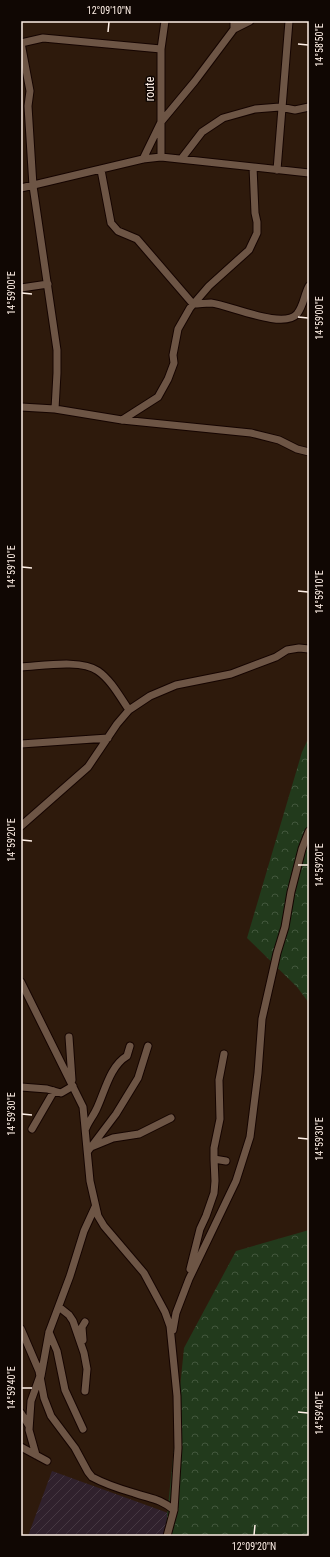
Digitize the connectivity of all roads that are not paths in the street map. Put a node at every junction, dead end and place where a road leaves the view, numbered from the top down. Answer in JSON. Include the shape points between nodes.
{"nodes":[{"id":1,"x":165,"y":21,"type":"edge"},
{"id":2,"x":234,"y":21,"type":"edge"},
{"id":3,"x":242,"y":21,"type":"edge"},
{"id":4,"x":250,"y":21,"type":"edge"},
{"id":5,"x":289,"y":21,"type":"edge"},
{"id":6,"x":234,"y":29,"type":"junction"},
{"id":7,"x":21,"y":43,"type":"edge"},
{"id":8,"x":161,"y":49,"type":"junction"},
{"id":9,"x":282,"y":107,"type":"junction"},
{"id":10,"x":309,"y":107,"type":"edge"},
{"id":11,"x":161,"y":122,"type":"junction"},
{"id":12,"x":161,"y":157,"type":"junction"},
{"id":13,"x":182,"y":158,"type":"junction"},
{"id":14,"x":143,"y":159,"type":"junction"},
{"id":15,"x":253,"y":167,"type":"junction"},
{"id":16,"x":101,"y":170,"type":"junction"},
{"id":17,"x":277,"y":170,"type":"junction"},
{"id":18,"x":309,"y":173,"type":"edge"},
{"id":19,"x":33,"y":186,"type":"junction"},
{"id":20,"x":21,"y":188,"type":"edge"},
{"id":21,"x":48,"y":284,"type":"junction"},
{"id":22,"x":309,"y":286,"type":"edge"},
{"id":23,"x":21,"y":288,"type":"edge"},
{"id":24,"x":193,"y":304,"type":"junction"},
{"id":25,"x":21,"y":399,"type":"edge"},
{"id":26,"x":22,"y":407,"type":"edge"},
{"id":27,"x":54,"y":409,"type":"junction"},
{"id":28,"x":122,"y":420,"type":"junction"},
{"id":29,"x":309,"y":452,"type":"edge"},
{"id":30,"x":309,"y":649,"type":"edge"},
{"id":31,"x":21,"y":667,"type":"edge"},
{"id":32,"x":129,"y":710,"type":"junction"},
{"id":33,"x":108,"y":738,"type":"junction"},
{"id":34,"x":21,"y":744,"type":"edge"},
{"id":35,"x":21,"y":826,"type":"edge"},
{"id":36,"x":309,"y":831,"type":"edge"},
{"id":37,"x":21,"y":982,"type":"edge"},
{"id":38,"x":68,"y":1038,"type":"dead end"},
{"id":39,"x":130,"y":1046,"type":"dead end"},
{"id":40,"x":148,"y":1046,"type":"dead end"},
{"id":41,"x":224,"y":1054,"type":"dead end"},
{"id":42,"x":72,"y":1085,"type":"junction"},
{"id":43,"x":21,"y":1087,"type":"edge"},
{"id":44,"x":54,"y":1091,"type":"junction"},
{"id":45,"x":171,"y":1118,"type":"dead end"},
{"id":46,"x":86,"y":1128,"type":"junction"},
{"id":47,"x":32,"y":1129,"type":"dead end"},
{"id":48,"x":89,"y":1149,"type":"junction"},
{"id":49,"x":214,"y":1159,"type":"junction"},
{"id":50,"x":226,"y":1161,"type":"dead end"},
{"id":51,"x":95,"y":1207,"type":"junction"},
{"id":52,"x":188,"y":1279,"type":"junction"},
{"id":53,"x":59,"y":1307,"type":"junction"},
{"id":54,"x":85,"y":1322,"type":"dead end"},
{"id":55,"x":21,"y":1329,"type":"edge"},
{"id":56,"x":49,"y":1332,"type":"junction"},
{"id":57,"x":171,"y":1350,"type":"junction"},
{"id":58,"x":84,"y":1353,"type":"junction"},
{"id":59,"x":40,"y":1378,"type":"junction"},
{"id":60,"x":85,"y":1391,"type":"dead end"},
{"id":61,"x":21,"y":1413,"type":"edge"},
{"id":62,"x":29,"y":1426,"type":"junction"},
{"id":63,"x":83,"y":1429,"type":"dead end"},
{"id":64,"x":21,"y":1447,"type":"edge"},
{"id":65,"x":36,"y":1456,"type":"junction"},
{"id":66,"x":47,"y":1461,"type":"dead end"},
{"id":67,"x":174,"y":1510,"type":"junction"},
{"id":68,"x":167,"y":1536,"type":"edge"}],
"edges":[{"from":1,"to":8,"type":"street","name":"route"},
{"from":2,"to":6,"type":"street"},
{"from":3,"to":6,"type":"street"},
{"from":4,"to":6,"type":"street"},
{"from":5,"to":9,"type":"street"},
{"from":6,"to":11,"type":"street","via":[[195,82]]},
{"from":7,"to":8,"type":"street","via":[[43,38]]},
{"from":7,"to":19,"type":"street","via":[[30,91],[28,106]]},
{"from":8,"to":11,"type":"street","name":"route"},
{"from":9,"to":10,"type":"street","via":[[295,110]]},
{"from":9,"to":13,"type":"street","via":[[255,109],[223,118],[202,132]]},
{"from":9,"to":17,"type":"street"},
{"from":11,"to":12,"type":"street","name":"route"},
{"from":11,"to":14,"type":"street"},
{"from":12,"to":13,"type":"street"},
{"from":12,"to":14,"type":"street"},
{"from":13,"to":15,"type":"street"},
{"from":14,"to":16,"type":"street"},
{"from":15,"to":17,"type":"street"},
{"from":15,"to":24,"type":"street","via":[[257,233],[249,250]]},
{"from":16,"to":19,"type":"street"},
{"from":16,"to":24,"type":"street","via":[[111,223],[118,231],[137,238]]},
{"from":17,"to":18,"type":"street"},
{"from":19,"to":20,"type":"street"},
{"from":19,"to":21,"type":"street"},
{"from":21,"to":23,"type":"street"},
{"from":21,"to":27,"type":"street","via":[[57,350]]},
{"from":22,"to":24,"type":"street","via":[[303,305],[296,315],[282,319],[253,315],[212,303]]},
{"from":24,"to":28,"type":"street","via":[[178,329],[174,363],[158,397]]},
{"from":25,"to":26,"type":"street"},
{"from":26,"to":27,"type":"street"},
{"from":27,"to":28,"type":"street"},
{"from":28,"to":29,"type":"street","via":[[250,433],[279,440]]},
{"from":30,"to":32,"type":"street","via":[[287,650],[276,657],[231,674],[176,685],[150,696]]},
{"from":31,"to":32,"type":"street","via":[[77,664],[98,670],[107,678]]},
{"from":32,"to":33,"type":"street"},
{"from":33,"to":34,"type":"street"},
{"from":33,"to":35,"type":"street","via":[[88,767]]},
{"from":36,"to":52,"type":"street","via":[[291,892],[262,1019],[250,1137],[236,1181]]},
{"from":37,"to":42,"type":"street"},
{"from":38,"to":42,"type":"street"},
{"from":39,"to":46,"type":"street","via":[[127,1056],[121,1059],[110,1076]]},
{"from":40,"to":48,"type":"street","via":[[138,1078],[116,1114]]},
{"from":41,"to":49,"type":"street","via":[[220,1080],[220,1119]]},
{"from":42,"to":44,"type":"street","via":[[61,1093]]},
{"from":42,"to":46,"type":"street","via":[[83,1108]]},
{"from":43,"to":44,"type":"street"},
{"from":44,"to":47,"type":"street"},
{"from":45,"to":48,"type":"street","via":[[139,1134],[113,1138]]},
{"from":46,"to":48,"type":"street"},
{"from":48,"to":51,"type":"street","via":[[90,1181]]},
{"from":49,"to":50,"type":"street"},
{"from":49,"to":52,"type":"street","via":[[215,1187],[200,1229]]},
{"from":51,"to":53,"type":"street","via":[[84,1231]]},
{"from":51,"to":57,"type":"street","via":[[104,1226],[144,1273],[155,1292],[170,1326]]},
{"from":52,"to":57,"type":"street","via":[[176,1314]]},
{"from":53,"to":56,"type":"street"},
{"from":53,"to":58,"type":"street","via":[[71,1318]]},
{"from":54,"to":58,"type":"street","via":[[81,1330],[86,1351]]},
{"from":55,"to":59,"type":"street"},
{"from":56,"to":59,"type":"street"},
{"from":56,"to":63,"type":"street","via":[[57,1351],[65,1390]]},
{"from":57,"to":67,"type":"street","via":[[177,1396],[178,1448]]},
{"from":58,"to":60,"type":"street","via":[[87,1369]]},
{"from":59,"to":62,"type":"street","via":[[31,1401]]},
{"from":59,"to":67,"type":"street","via":[[51,1416],[75,1448],[92,1477],[165,1502]]},
{"from":61,"to":62,"type":"street"},
{"from":62,"to":65,"type":"street"},
{"from":64,"to":65,"type":"street"},
{"from":65,"to":66,"type":"street"},
{"from":67,"to":68,"type":"street"}]}
